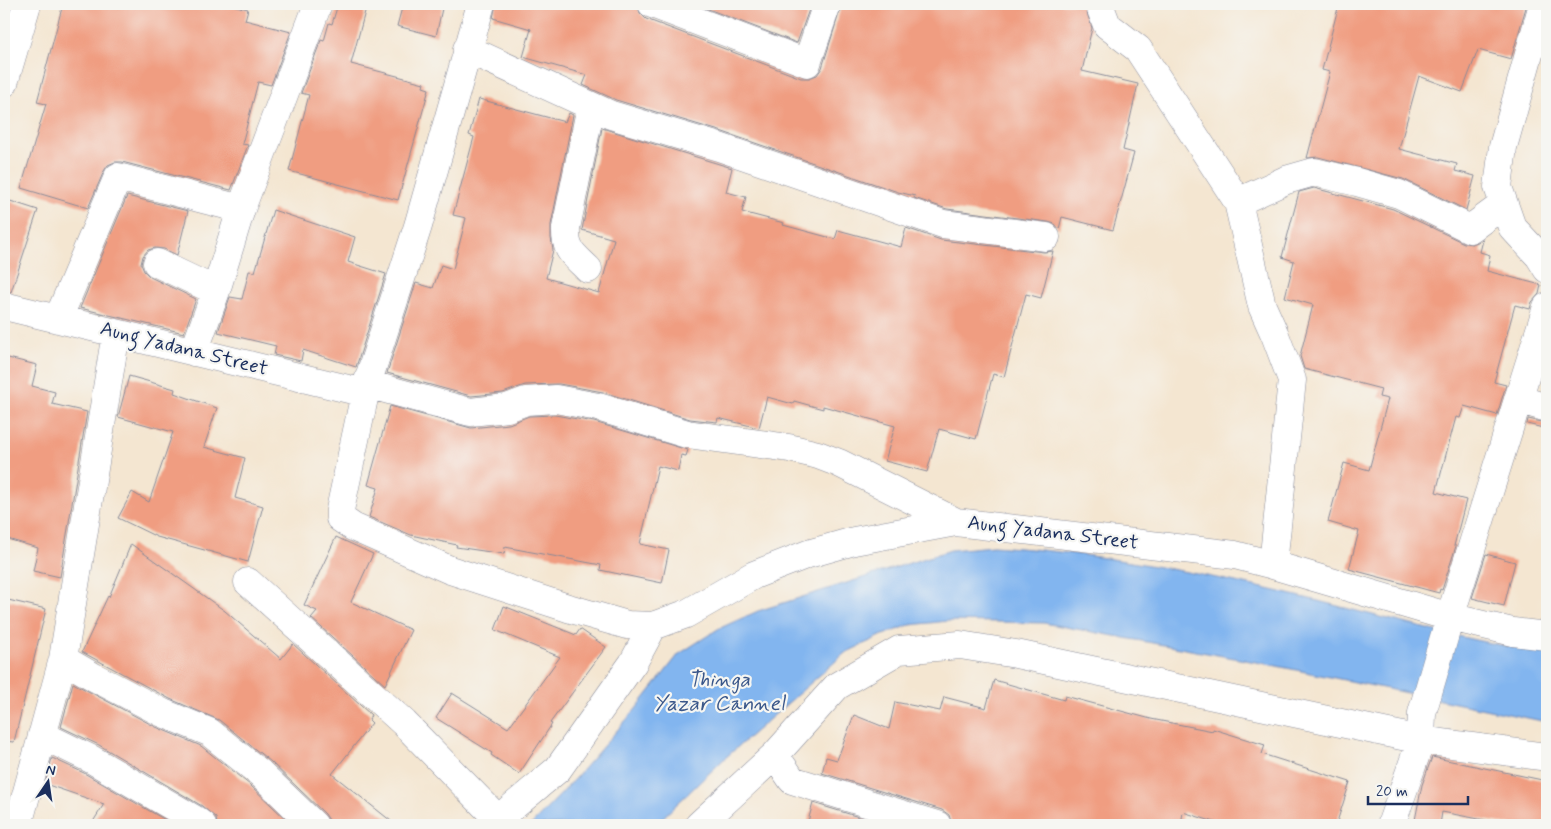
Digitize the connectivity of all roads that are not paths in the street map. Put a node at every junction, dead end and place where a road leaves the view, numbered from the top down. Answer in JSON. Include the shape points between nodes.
{"nodes":[{"id":1,"x":27,"y":4,"type":"edge"},
{"id":2,"x":318,"y":4,"type":"edge"},
{"id":3,"x":481,"y":4,"type":"edge"},
{"id":4,"x":652,"y":4,"type":"edge"},
{"id":5,"x":828,"y":4,"type":"edge"},
{"id":6,"x":1099,"y":4,"type":"edge"},
{"id":7,"x":1543,"y":4,"type":"edge"},
{"id":8,"x":467,"y":49,"type":"junction"},
{"id":9,"x":4,"y":83,"type":"edge"},
{"id":10,"x":590,"y":106,"type":"junction"},
{"id":11,"x":1238,"y":202,"type":"junction"},
{"id":12,"x":1504,"y":204,"type":"junction"},
{"id":13,"x":241,"y":209,"type":"junction"},
{"id":14,"x":1046,"y":237,"type":"dead end"},
{"id":15,"x":157,"y":263,"type":"dead end"},
{"id":16,"x":588,"y":269,"type":"dead end"},
{"id":17,"x":1547,"y":269,"type":"edge"},
{"id":18,"x":216,"y":291,"type":"junction"},
{"id":19,"x":4,"y":306,"type":"edge"},
{"id":20,"x":1547,"y":307,"type":"edge"},
{"id":21,"x":58,"y":319,"type":"junction"},
{"id":22,"x":116,"y":333,"type":"junction"},
{"id":23,"x":194,"y":352,"type":"junction"},
{"id":24,"x":366,"y":388,"type":"junction"},
{"id":25,"x":1518,"y":399,"type":"junction"},
{"id":26,"x":1547,"y":408,"type":"edge"},
{"id":27,"x":956,"y":522,"type":"junction"},
{"id":28,"x":1273,"y":564,"type":"junction"},
{"id":29,"x":248,"y":582,"type":"dead end"},
{"id":30,"x":1449,"y":622,"type":"junction"},
{"id":31,"x":653,"y":626,"type":"junction"},
{"id":32,"x":1547,"y":636,"type":"edge"},
{"id":33,"x":63,"y":659,"type":"junction"},
{"id":34,"x":42,"y":736,"type":"junction"},
{"id":35,"x":1421,"y":740,"type":"junction"},
{"id":36,"x":775,"y":755,"type":"junction"},
{"id":37,"x":1547,"y":757,"type":"edge"},
{"id":38,"x":494,"y":822,"type":"edge"},
{"id":39,"x":18,"y":825,"type":"edge"},
{"id":40,"x":202,"y":825,"type":"edge"},
{"id":41,"x":314,"y":825,"type":"edge"},
{"id":42,"x":699,"y":825,"type":"edge"},
{"id":43,"x":937,"y":825,"type":"edge"},
{"id":44,"x":1391,"y":825,"type":"edge"}],
"edges":[{"from":1,"to":9,"type":"street"},
{"from":2,"to":13,"type":"street"},
{"from":3,"to":8,"type":"street"},
{"from":4,"to":5,"type":"street","via":[[808,63]]},
{"from":6,"to":11,"type":"street","via":[[1107,25],[1138,49]]},
{"from":7,"to":12,"type":"street","via":[[1503,148],[1498,188]]},
{"from":8,"to":10,"type":"street"},
{"from":8,"to":24,"type":"street","via":[[418,226]]},
{"from":10,"to":14,"type":"street","via":[[943,224]]},
{"from":10,"to":16,"type":"street","via":[[566,228],[569,249]]},
{"from":11,"to":12,"type":"street","via":[[1286,180],[1314,172],[1399,194],[1470,230]]},
{"from":11,"to":28,"type":"street","via":[[1262,306],[1292,380]]},
{"from":12,"to":17,"type":"street","via":[[1512,227]]},
{"from":13,"to":18,"type":"street"},
{"from":13,"to":21,"type":"street","via":[[118,177]]},
{"from":15,"to":18,"type":"street"},
{"from":18,"to":23,"type":"street"},
{"from":19,"to":21,"type":"street","name":"Aung Yadana Street"},
{"from":20,"to":25,"type":"street"},
{"from":21,"to":22,"type":"street","name":"Aung Yadana Street"},
{"from":22,"to":23,"type":"street","name":"Aung Yadana Street"},
{"from":22,"to":33,"type":"street"},
{"from":23,"to":24,"type":"street","name":"Aung Yadana Street"},
{"from":24,"to":27,"type":"street","name":"Aung Yadana Street","via":[[470,412],[556,398],[687,434],[789,448],[839,463]]},
{"from":24,"to":31,"type":"street","via":[[340,510],[340,518],[344,522],[450,570],[627,625]]},
{"from":25,"to":26,"type":"street"},
{"from":25,"to":30,"type":"street"},
{"from":27,"to":28,"type":"street","name":"Aung Yadana Street","via":[[1235,555]]},
{"from":27,"to":31,"type":"street","via":[[808,554],[754,575],[686,614]]},
{"from":28,"to":30,"type":"street","name":"Aung Yadana Street"},
{"from":29,"to":38,"type":"street","via":[[404,723]]},
{"from":30,"to":32,"type":"street","name":"Aung Yadana Street"},
{"from":30,"to":35,"type":"street","via":[[1422,713]]},
{"from":31,"to":38,"type":"street","via":[[633,663],[558,769]]},
{"from":33,"to":34,"type":"street"},
{"from":33,"to":41,"type":"street","via":[[163,713],[209,732],[260,773]]},
{"from":34,"to":39,"type":"street"},
{"from":34,"to":40,"type":"street","via":[[91,759]]},
{"from":35,"to":36,"type":"street","via":[[960,645],[899,650],[837,686]]},
{"from":35,"to":37,"type":"street"},
{"from":35,"to":44,"type":"street"},
{"from":36,"to":42,"type":"street"},
{"from":36,"to":43,"type":"street","via":[[792,780]]}]}
